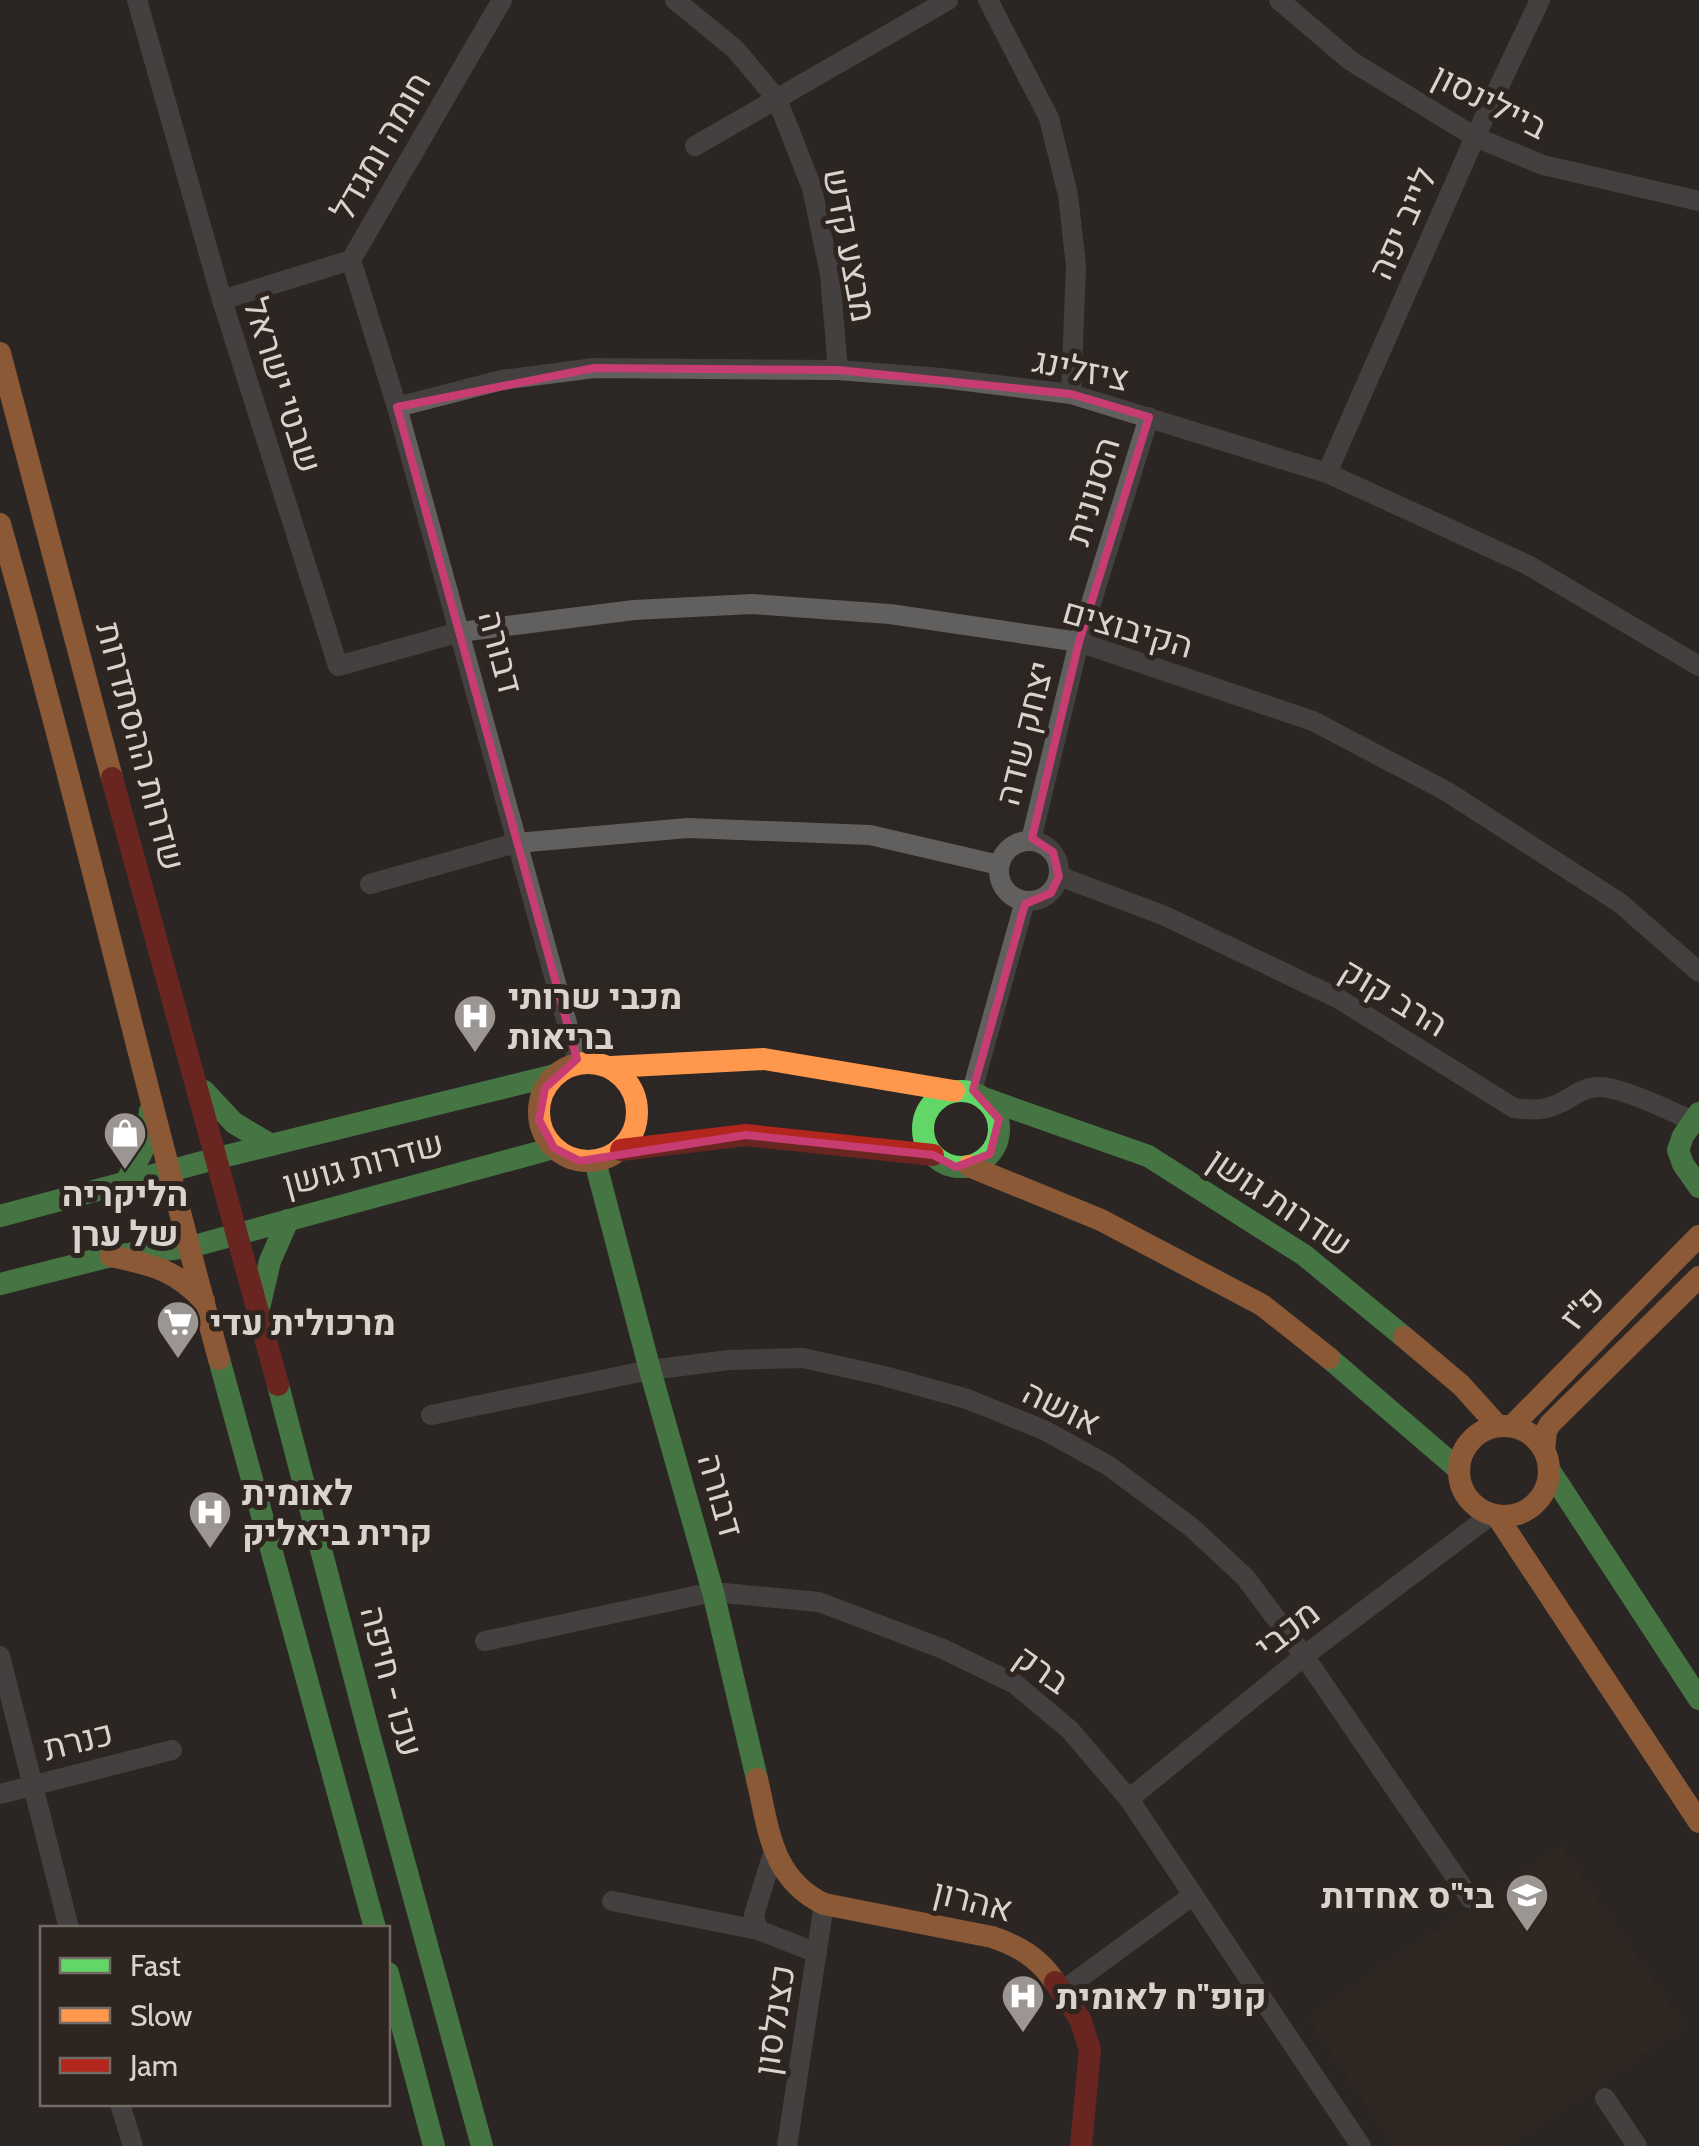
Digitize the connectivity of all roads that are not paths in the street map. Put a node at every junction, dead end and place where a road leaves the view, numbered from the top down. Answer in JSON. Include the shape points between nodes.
{"nodes":[{"id":1,"x":137,"y":0,"type":"edge"},
{"id":2,"x":502,"y":0,"type":"edge"},
{"id":3,"x":675,"y":0,"type":"edge"},
{"id":4,"x":948,"y":0,"type":"edge"},
{"id":5,"x":988,"y":0,"type":"edge"},
{"id":6,"x":1279,"y":0,"type":"edge"},
{"id":7,"x":1540,"y":0,"type":"edge"},
{"id":8,"x":777,"y":99,"type":"junction"},
{"id":9,"x":1475,"y":138,"type":"junction"},
{"id":10,"x":695,"y":146,"type":"dead end"},
{"id":11,"x":1699,"y":201,"type":"edge"},
{"id":12,"x":351,"y":260,"type":"junction"},
{"id":13,"x":222,"y":300,"type":"junction"},
{"id":14,"x":0,"y":352,"type":"edge"},
{"id":15,"x":838,"y":370,"type":"junction"},
{"id":16,"x":1071,"y":394,"type":"junction"},
{"id":17,"x":398,"y":407,"type":"junction"},
{"id":18,"x":1149,"y":417,"type":"junction"},
{"id":19,"x":1327,"y":474,"type":"junction"},
{"id":20,"x":0,"y":524,"type":"edge"},
{"id":21,"x":460,"y":632,"type":"junction"},
{"id":22,"x":1079,"y":642,"type":"junction"},
{"id":23,"x":1699,"y":666,"type":"edge"},
{"id":24,"x":1032,"y":840,"type":"junction"},
{"id":25,"x":516,"y":843,"type":"junction"},
{"id":26,"x":999,"y":865,"type":"junction"},
{"id":27,"x":1060,"y":876,"type":"junction"},
{"id":28,"x":370,"y":884,"type":"dead end"},
{"id":29,"x":1026,"y":902,"type":"junction"},
{"id":30,"x":1699,"y":972,"type":"edge"},
{"id":31,"x":578,"y":1063,"type":"junction"},
{"id":32,"x":611,"y":1067,"type":"junction"},
{"id":33,"x":555,"y":1075,"type":"junction"},
{"id":34,"x":196,"y":1079,"type":"junction"},
{"id":35,"x":971,"y":1094,"type":"junction"},
{"id":36,"x":150,"y":1098,"type":"junction"},
{"id":37,"x":1697,"y":1120,"type":"edge"},
{"id":38,"x":271,"y":1144,"type":"junction"},
{"id":39,"x":554,"y":1148,"type":"junction"},
{"id":40,"x":621,"y":1150,"type":"junction"},
{"id":41,"x":934,"y":1155,"type":"junction"},
{"id":42,"x":218,"y":1158,"type":"junction"},
{"id":43,"x":595,"y":1161,"type":"junction"},
{"id":44,"x":968,"y":1166,"type":"junction"},
{"id":45,"x":168,"y":1171,"type":"junction"},
{"id":46,"x":126,"y":1182,"type":"junction"},
{"id":47,"x":1699,"y":1187,"type":"edge"},
{"id":48,"x":0,"y":1216,"type":"edge"},
{"id":49,"x":288,"y":1220,"type":"junction"},
{"id":50,"x":238,"y":1233,"type":"junction"},
{"id":51,"x":1699,"y":1236,"type":"edge"},
{"id":52,"x":190,"y":1246,"type":"junction"},
{"id":53,"x":111,"y":1256,"type":"junction"},
{"id":54,"x":1675,"y":1263,"type":"junction"},
{"id":55,"x":0,"y":1284,"type":"edge"},
{"id":56,"x":1697,"y":1285,"type":"edge"},
{"id":57,"x":206,"y":1302,"type":"junction"},
{"id":58,"x":259,"y":1311,"type":"junction"},
{"id":59,"x":650,"y":1370,"type":"junction"},
{"id":60,"x":430,"y":1415,"type":"dead end"},
{"id":61,"x":1505,"y":1426,"type":"junction"},
{"id":62,"x":1547,"y":1460,"type":"junction"},
{"id":63,"x":1458,"y":1469,"type":"junction"},
{"id":64,"x":1494,"y":1516,"type":"junction"},
{"id":65,"x":712,"y":1592,"type":"junction"},
{"id":66,"x":485,"y":1641,"type":"dead end"},
{"id":67,"x":0,"y":1656,"type":"edge"},
{"id":68,"x":1304,"y":1656,"type":"junction"},
{"id":69,"x":1699,"y":1699,"type":"edge"},
{"id":70,"x":172,"y":1750,"type":"dead end"},
{"id":71,"x":33,"y":1785,"type":"junction"},
{"id":72,"x":0,"y":1794,"type":"edge"},
{"id":73,"x":1129,"y":1799,"type":"junction"},
{"id":74,"x":1699,"y":1822,"type":"edge"},
{"id":75,"x":774,"y":1850,"type":"junction"},
{"id":76,"x":1192,"y":1896,"type":"junction"},
{"id":77,"x":1470,"y":1898,"type":"dead end"},
{"id":78,"x":612,"y":1900,"type":"dead end"},
{"id":79,"x":824,"y":1904,"type":"junction"},
{"id":80,"x":68,"y":1926,"type":"edge"},
{"id":81,"x":375,"y":1926,"type":"edge"},
{"id":82,"x":758,"y":1930,"type":"junction"},
{"id":83,"x":817,"y":1952,"type":"junction"},
{"id":84,"x":390,"y":1981,"type":"edge"},
{"id":85,"x":1062,"y":1991,"type":"junction"},
{"id":86,"x":1605,"y":2098,"type":"dead end"},
{"id":87,"x":121,"y":2106,"type":"edge"},
{"id":88,"x":133,"y":2146,"type":"edge"},
{"id":89,"x":434,"y":2146,"type":"edge"},
{"id":90,"x":482,"y":2146,"type":"edge"},
{"id":91,"x":787,"y":2146,"type":"edge"},
{"id":92,"x":1081,"y":2146,"type":"edge"},
{"id":93,"x":1360,"y":2146,"type":"edge"},
{"id":94,"x":1637,"y":2146,"type":"edge"}],
"edges":[{"from":1,"to":13,"type":"street","name":"שבטי ישראל"},
{"from":2,"to":12,"type":"street","name":"חומה ומגדל"},
{"from":3,"to":8,"type":"street","name":"מבצע קדש","via":[[734,49]]},
{"from":4,"to":8,"type":"street"},
{"from":5,"to":16,"type":"street","via":[[1049,118],[1068,196],[1076,266]]},
{"from":6,"to":9,"type":"street","name":"ביילינסון","via":[[1351,61]]},
{"from":7,"to":9,"type":"street","name":"לייב יפה"},
{"from":8,"to":10,"type":"street"},
{"from":8,"to":15,"type":"street","name":"מבצע קדש","via":[[812,188],[830,274]]},
{"from":9,"to":11,"type":"street","name":"ביילינסון","via":[[1543,165]]},
{"from":9,"to":19,"type":"street","name":"לייב יפה"},
{"from":12,"to":13,"type":"street","name":"חומה ומגדל"},
{"from":12,"to":17,"type":"street","name":"דבורה"},
{"from":13,"to":21,"type":"street","name":"שבטי ישראל","via":[[338,666]]},
{"from":14,"to":34,"type":"main road","name":"שדרות ההסתדרות"},
{"from":15,"to":16,"type":"street","name":"ציזלינג"},
{"from":15,"to":17,"type":"street","name":"ציזלינג","via":[[594,368],[502,380]]},
{"from":16,"to":18,"type":"street","name":"ציזלינג"},
{"from":17,"to":21,"type":"street","name":"דבורה"},
{"from":18,"to":19,"type":"street","name":"ציזלינג"},
{"from":18,"to":22,"type":"street","name":"הסנונית"},
{"from":19,"to":23,"type":"street","name":"ציזלינג","via":[[1528,565]]},
{"from":20,"to":36,"type":"main road"},
{"from":21,"to":22,"type":"street","name":"הקיבוצים","via":[[634,610],[752,604],[890,614]]},
{"from":21,"to":25,"type":"street","name":"דבורה"},
{"from":22,"to":24,"type":"street","name":"יצחק שדה"},
{"from":22,"to":30,"type":"street","name":"הקיבוצים","via":[[1312,720],[1446,790],[1620,903]]},
{"from":24,"to":26,"type":"street","via":[[1014,844]]},
{"from":24,"to":27,"type":"street","via":[[1054,852]]},
{"from":25,"to":26,"type":"street","via":[[688,828],[870,835]]},
{"from":25,"to":28,"type":"street"},
{"from":25,"to":31,"type":"street","name":"דבורה"},
{"from":26,"to":29,"type":"street","via":[[1008,893]]},
{"from":27,"to":29,"type":"street","via":[[1051,893]]},
{"from":27,"to":37,"type":"street","name":"הרב קוק","via":[[1165,916],[1339,999],[1514,1108],[1549,1108],[1597,1087]]},
{"from":29,"to":35,"type":"street"},
{"from":31,"to":32,"type":"main road"},
{"from":31,"to":33,"type":"main road"},
{"from":32,"to":35,"type":"main road","name":"שדרות גושן","via":[[764,1059]]},
{"from":32,"to":40,"type":"main road","via":[[638,1106]]},
{"from":33,"to":38,"type":"main road","name":"שדרות גושן"},
{"from":33,"to":39,"type":"main road","via":[[539,1103],[539,1120]]},
{"from":34,"to":38,"type":"main road","via":[[224,1117]]},
{"from":34,"to":42,"type":"main road","name":"שדרות ההסתדרות"},
{"from":35,"to":41,"type":"main road","via":[[934,1102],[923,1122]]},
{"from":35,"to":44,"type":"main road","via":[[994,1108],[1000,1132],[990,1154]]},
{"from":35,"to":61,"type":"main road","name":"שדרות גושן","via":[[1148,1156],[1304,1255]]},
{"from":36,"to":45,"type":"main road"},
{"from":36,"to":46,"type":"main road","via":[[145,1146]]},
{"from":37,"to":47,"type":"main road","via":[[1676,1153]]},
{"from":38,"to":42,"type":"main road","name":"שדרות גושן"},
{"from":39,"to":43,"type":"main road"},
{"from":39,"to":49,"type":"main road","name":"שדרות גושן"},
{"from":40,"to":41,"type":"main road","via":[[746,1135]]},
{"from":40,"to":43,"type":"main road"},
{"from":41,"to":44,"type":"main road"},
{"from":42,"to":45,"type":"main road","name":"שדרות גושן"},
{"from":42,"to":50,"type":"main road","name":"שדרות ההסתדרות"},
{"from":43,"to":59,"type":"main road","name":"דבורה"},
{"from":44,"to":63,"type":"main road","via":[[1101,1220],[1262,1305]]},
{"from":45,"to":46,"type":"main road","name":"שדרות גושן"},
{"from":45,"to":52,"type":"main road"},
{"from":46,"to":48,"type":"main road","name":"שדרות גושן"},
{"from":49,"to":50,"type":"main road","name":"שדרות גושן"},
{"from":49,"to":58,"type":"main road","via":[[263,1279]]},
{"from":50,"to":52,"type":"main road","name":"שדרות גושן"},
{"from":50,"to":58,"type":"main road","name":"עכו - חיפה"},
{"from":51,"to":54,"type":"main road","name":"פ\"ז"},
{"from":52,"to":53,"type":"main road","name":"שדרות גושן"},
{"from":52,"to":57,"type":"main road"},
{"from":53,"to":55,"type":"main road","name":"שדרות גושן"},
{"from":53,"to":57,"type":"main road","via":[[171,1270]]},
{"from":54,"to":56,"type":"street"},
{"from":54,"to":61,"type":"main road","name":"פ\"ז"},
{"from":56,"to":62,"type":"main road","name":"פ\"ז","via":[[1550,1424]]},
{"from":57,"to":81,"type":"main road"},
{"from":58,"to":90,"type":"main road","name":"עכו - חיפה"},
{"from":59,"to":60,"type":"street","name":"אושה"},
{"from":59,"to":65,"type":"main road","name":"דבורה"},
{"from":59,"to":68,"type":"street","name":"אושה","via":[[803,1358],[967,1399],[1044,1430],[1109,1466],[1191,1526],[1245,1577]]},
{"from":61,"to":62,"type":"main road","via":[[1530,1434]]},
{"from":61,"to":63,"type":"main road","via":[[1486,1429],[1466,1445]]},
{"from":62,"to":64,"type":"main road","via":[[1547,1487],[1539,1500],[1513,1516]]},
{"from":62,"to":69,"type":"main road"},
{"from":63,"to":64,"type":"main road","via":[[1466,1498]]},
{"from":64,"to":68,"type":"street","name":"מכבי"},
{"from":64,"to":74,"type":"main road"},
{"from":65,"to":66,"type":"street","name":"ברק"},
{"from":65,"to":73,"type":"street","name":"ברק","via":[[819,1602],[1015,1684],[1070,1730]]},
{"from":65,"to":75,"type":"main road","name":"דבורה"},
{"from":67,"to":71,"type":"street"},
{"from":68,"to":73,"type":"street","name":"מכבי"},
{"from":68,"to":77,"type":"street","name":"אושה"},
{"from":70,"to":71,"type":"street","name":"כנרת"},
{"from":71,"to":72,"type":"street","name":"כנרת"},
{"from":71,"to":80,"type":"street"},
{"from":73,"to":76,"type":"street","name":"ברק"},
{"from":75,"to":79,"type":"main road","name":"אהרון","via":[[793,1885]]},
{"from":75,"to":82,"type":"street","via":[[754,1915]]},
{"from":76,"to":85,"type":"street"},
{"from":76,"to":93,"type":"street","name":"ברק"},
{"from":78,"to":82,"type":"street"},
{"from":79,"to":83,"type":"street","name":"כצנלסון"},
{"from":79,"to":85,"type":"main road","name":"אהרון","via":[[1018,1946],[1045,1966]]},
{"from":82,"to":83,"type":"street"},
{"from":83,"to":91,"type":"street","name":"כצנלסון"},
{"from":84,"to":89,"type":"main road"},
{"from":85,"to":92,"type":"main road","name":"אהרון","via":[[1090,2050]]},
{"from":86,"to":94,"type":"street"},
{"from":87,"to":88,"type":"street"}]}
